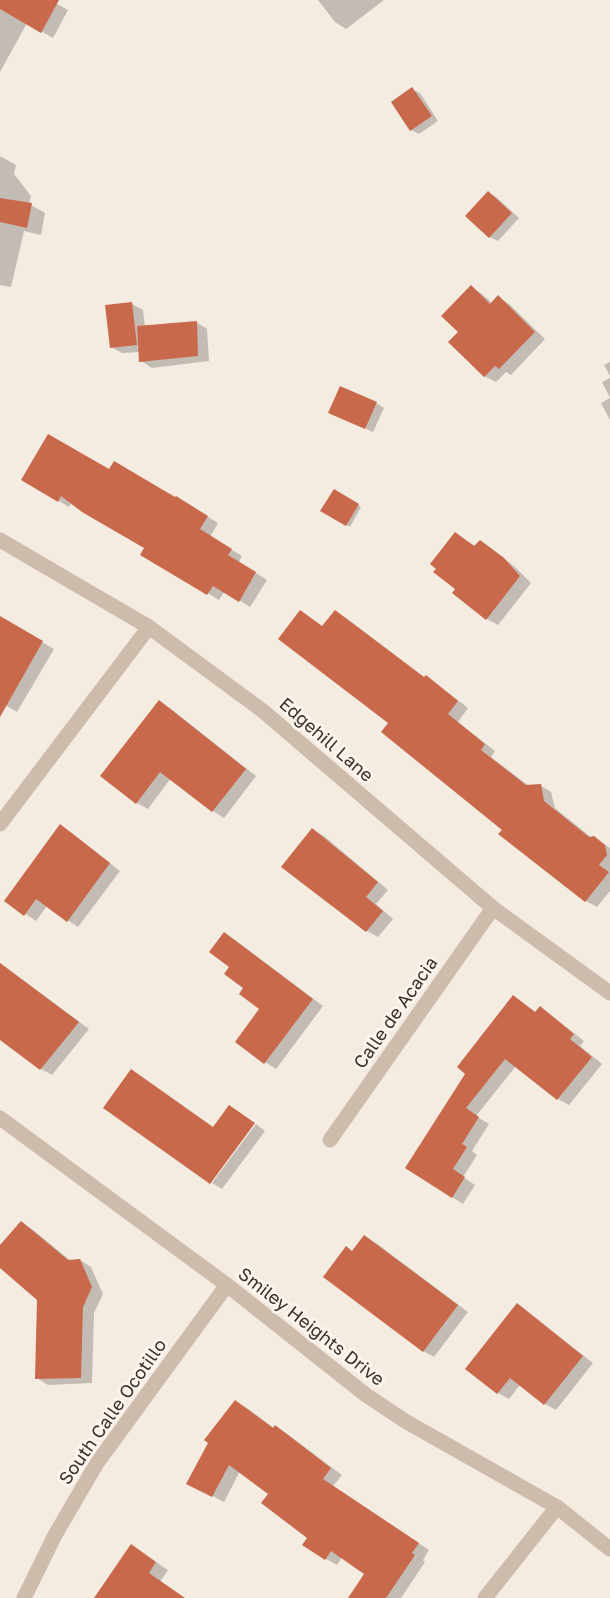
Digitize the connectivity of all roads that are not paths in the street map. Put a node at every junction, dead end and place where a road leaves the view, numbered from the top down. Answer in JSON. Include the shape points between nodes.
{"nodes":[{"id":1,"x":0,"y":540,"type":"edge"},
{"id":2,"x":149,"y":627,"type":"junction"},
{"id":3,"x":0,"y":825,"type":"edge"},
{"id":4,"x":493,"y":908,"type":"junction"},
{"id":5,"x":610,"y":993,"type":"edge"},
{"id":6,"x":0,"y":1118,"type":"edge"},
{"id":7,"x":330,"y":1140,"type":"dead end"},
{"id":8,"x":227,"y":1285,"type":"junction"},
{"id":9,"x":557,"y":1507,"type":"junction"},
{"id":10,"x":610,"y":1549,"type":"edge"},
{"id":11,"x":24,"y":1598,"type":"edge"},
{"id":12,"x":485,"y":1598,"type":"edge"}],
"edges":[{"from":1,"to":2,"type":"street","name":"Edgehill Lane"},
{"from":2,"to":3,"type":"street"},
{"from":2,"to":4,"type":"street","name":"Edgehill Lane","via":[[263,711]]},
{"from":4,"to":5,"type":"street","name":"Edgehill Lane"},
{"from":4,"to":7,"type":"street","name":"Calle de Acacia"},
{"from":6,"to":8,"type":"street","name":"Smiley Heights Drive"},
{"from":8,"to":9,"type":"street","name":"Smiley Heights Drive","via":[[366,1395]]},
{"from":8,"to":11,"type":"street","name":"South Calle Ocotillo","via":[[97,1462]]},
{"from":9,"to":10,"type":"street","name":"Smiley Heights Drive"},
{"from":9,"to":12,"type":"street"}]}
